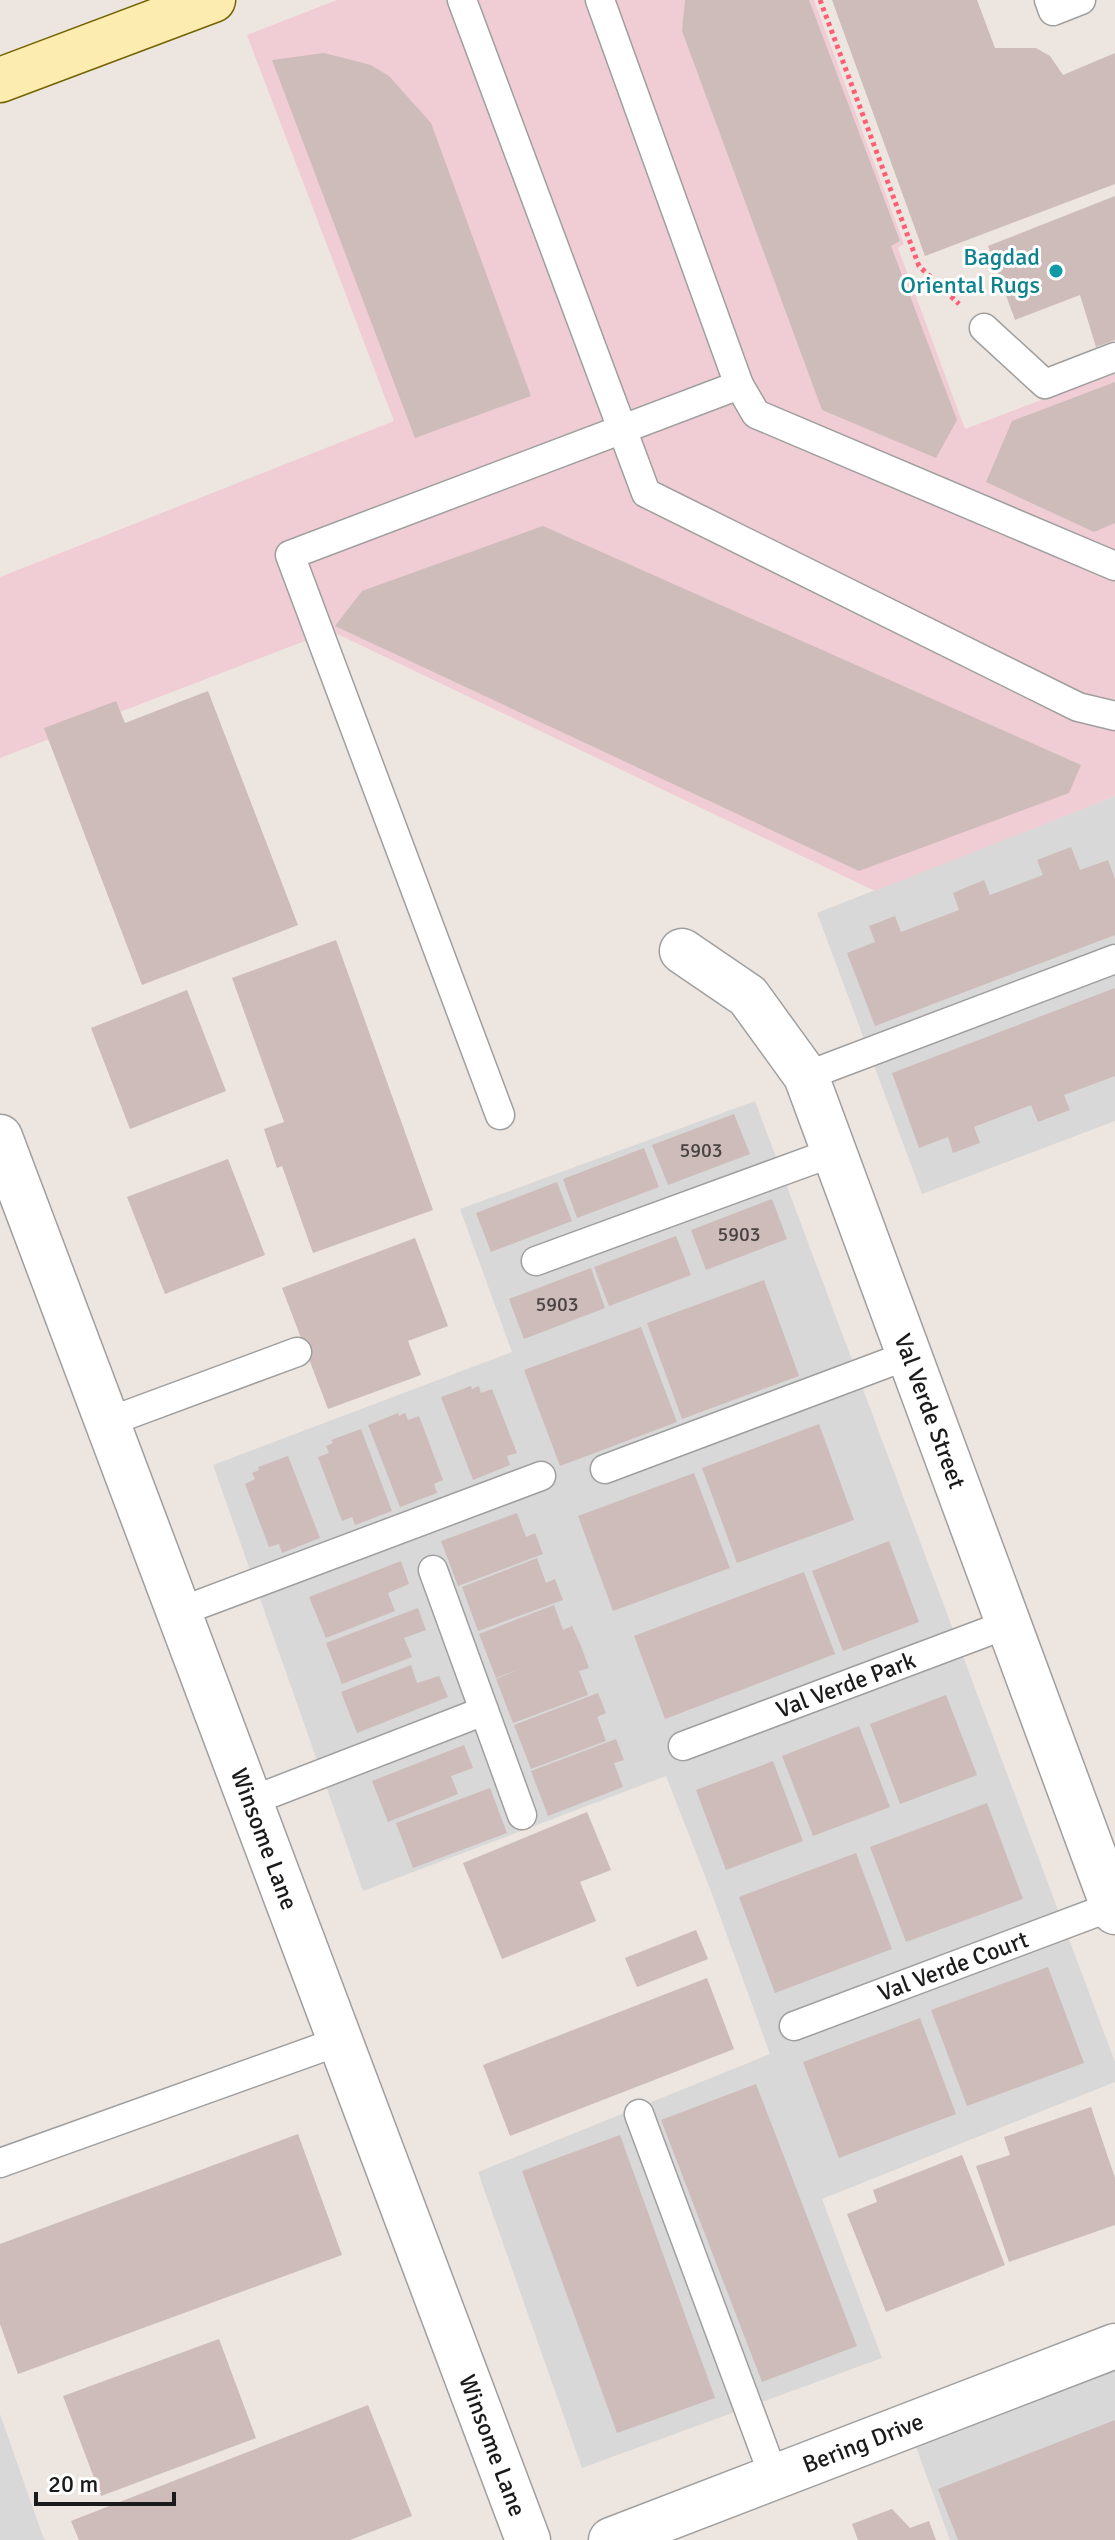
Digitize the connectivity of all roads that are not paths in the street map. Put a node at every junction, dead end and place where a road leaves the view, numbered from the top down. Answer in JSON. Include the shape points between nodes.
{"nodes":[{"id":1,"x":213,"y":0,"type":"edge"},
{"id":2,"x":462,"y":0,"type":"edge"},
{"id":3,"x":600,"y":0,"type":"edge"},
{"id":4,"x":1049,"y":0,"type":"edge"},
{"id":5,"x":1081,"y":0,"type":"edge"},
{"id":6,"x":0,"y":80,"type":"edge"},
{"id":7,"x":984,"y":328,"type":"road end"},
{"id":8,"x":1115,"y":357,"type":"edge"},
{"id":9,"x":739,"y":385,"type":"junction"},
{"id":10,"x":623,"y":428,"type":"junction"},
{"id":11,"x":1115,"y":566,"type":"edge"},
{"id":12,"x":1115,"y":716,"type":"edge"},
{"id":13,"x":682,"y":951,"type":"dead end"},
{"id":14,"x":1115,"y":959,"type":"edge"},
{"id":15,"x":806,"y":1076,"type":"junction"},
{"id":16,"x":500,"y":1115,"type":"dead end"},
{"id":17,"x":0,"y":1137,"type":"edge"},
{"id":18,"x":834,"y":1152,"type":"junction"},
{"id":19,"x":536,"y":1261,"type":"dead end"},
{"id":20,"x":297,"y":1352,"type":"dead end"},
{"id":21,"x":909,"y":1355,"type":"junction"},
{"id":22,"x":108,"y":1422,"type":"junction"},
{"id":23,"x":605,"y":1469,"type":"dead end"},
{"id":24,"x":541,"y":1476,"type":"dead end"},
{"id":25,"x":433,"y":1570,"type":"dead end"},
{"id":26,"x":179,"y":1612,"type":"junction"},
{"id":27,"x":1008,"y":1624,"type":"junction"},
{"id":28,"x":484,"y":1711,"type":"junction"},
{"id":29,"x":683,"y":1746,"type":"dead end"},
{"id":30,"x":251,"y":1801,"type":"junction"},
{"id":31,"x":522,"y":1815,"type":"dead end"},
{"id":32,"x":1114,"y":1909,"type":"edge"},
{"id":33,"x":794,"y":2026,"type":"dead end"},
{"id":34,"x":340,"y":2041,"type":"junction"},
{"id":35,"x":639,"y":2114,"type":"dead end"},
{"id":36,"x":0,"y":2163,"type":"edge"},
{"id":37,"x":1115,"y":2346,"type":"edge"},
{"id":38,"x":774,"y":2477,"type":"junction"},
{"id":39,"x":528,"y":2540,"type":"edge"},
{"id":40,"x":611,"y":2540,"type":"edge"}],
"edges":[{"from":1,"to":6,"type":"main road"},
{"from":2,"to":10,"type":"lane"},
{"from":3,"to":9,"type":"lane"},
{"from":4,"to":5,"type":"lane","via":[[1053,11]]},
{"from":7,"to":8,"type":"lane","via":[[1045,384]]},
{"from":9,"to":10,"type":"lane"},
{"from":9,"to":11,"type":"lane","via":[[756,414]]},
{"from":10,"to":12,"type":"lane","via":[[646,493],[1078,707]]},
{"from":10,"to":16,"type":"lane","via":[[290,555]]},
{"from":13,"to":15,"type":"street","name":"Val Verde Street","via":[[748,996]]},
{"from":14,"to":15,"type":"lane"},
{"from":15,"to":18,"type":"street","name":"Val Verde Street"},
{"from":17,"to":22,"type":"street","name":"Winsome Lane"},
{"from":18,"to":19,"type":"lane"},
{"from":18,"to":21,"type":"street","name":"Val Verde Street"},
{"from":20,"to":22,"type":"lane"},
{"from":21,"to":23,"type":"lane"},
{"from":21,"to":27,"type":"street","name":"Val Verde Street"},
{"from":22,"to":26,"type":"street","name":"Winsome Lane"},
{"from":24,"to":26,"type":"lane"},
{"from":25,"to":28,"type":"lane"},
{"from":26,"to":30,"type":"street","name":"Winsome Lane"},
{"from":27,"to":29,"type":"lane","name":"Val Verde Park"},
{"from":27,"to":32,"type":"street","name":"Val Verde Street"},
{"from":28,"to":30,"type":"lane"},
{"from":28,"to":31,"type":"lane"},
{"from":30,"to":34,"type":"street","name":"Winsome Lane"},
{"from":32,"to":33,"type":"lane","name":"Val Verde Court"},
{"from":34,"to":36,"type":"lane"},
{"from":34,"to":39,"type":"street","name":"Winsome Lane"},
{"from":35,"to":38,"type":"lane"},
{"from":37,"to":38,"type":"street","name":"Bering Drive"},
{"from":38,"to":40,"type":"street","name":"Bering Drive"}]}
